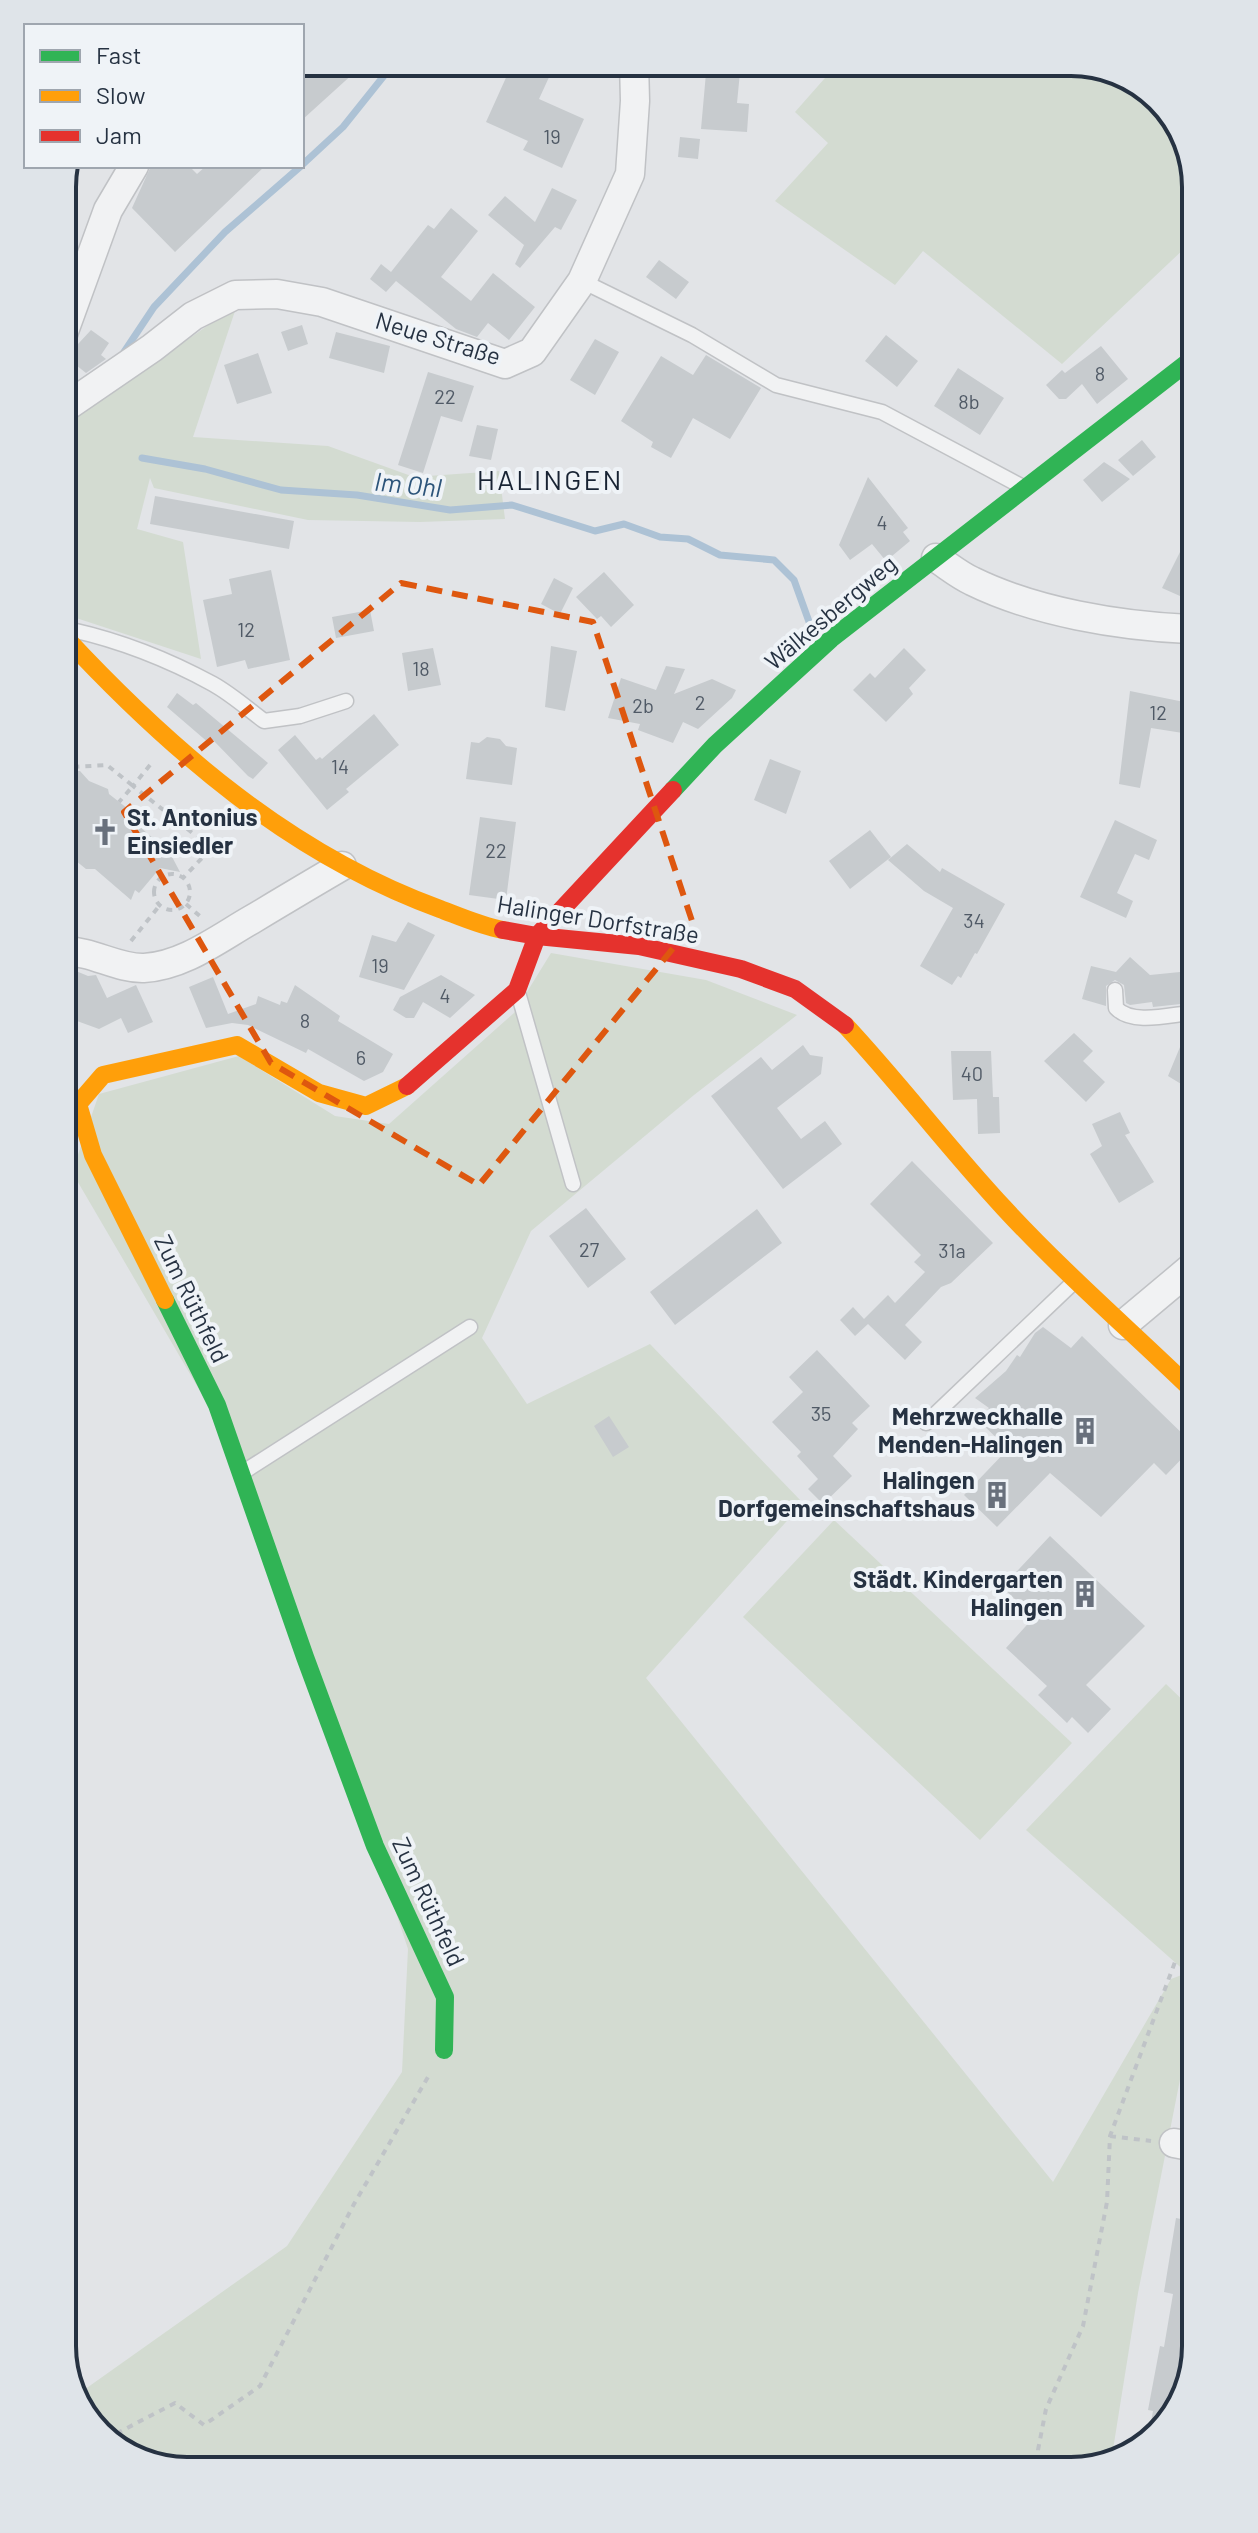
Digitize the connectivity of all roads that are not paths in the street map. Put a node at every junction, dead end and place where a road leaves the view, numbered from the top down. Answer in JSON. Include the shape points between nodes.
{"nodes":[{"id":1,"x":634,"y":76,"type":"edge"},
{"id":2,"x":133,"y":168,"type":"edge"},
{"id":3,"x":582,"y":281,"type":"junction"},
{"id":4,"x":76,"y":298,"type":"edge"},
{"id":5,"x":1182,"y":367,"type":"edge"},
{"id":6,"x":76,"y":400,"type":"edge"},
{"id":7,"x":1026,"y":488,"type":"junction"},
{"id":8,"x":936,"y":558,"type":"junction"},
{"id":9,"x":1182,"y":629,"type":"edge"},
{"id":10,"x":76,"y":631,"type":"edge"},
{"id":11,"x":76,"y":649,"type":"edge"},
{"id":12,"x":346,"y":701,"type":"dead end"},
{"id":13,"x":342,"y":866,"type":"junction"},
{"id":14,"x":537,"y":936,"type":"junction"},
{"id":15,"x":76,"y":952,"type":"edge"},
{"id":16,"x":517,"y":990,"type":"junction"},
{"id":17,"x":1115,"y":990,"type":"dead end"},
{"id":18,"x":1182,"y":1014,"type":"edge"},
{"id":19,"x":573,"y":1184,"type":"dead end"},
{"id":20,"x":1182,"y":1276,"type":"edge"},
{"id":21,"x":1077,"y":1279,"type":"junction"},
{"id":22,"x":1123,"y":1325,"type":"junction"},
{"id":23,"x":470,"y":1327,"type":"dead end"},
{"id":24,"x":1182,"y":1381,"type":"edge"},
{"id":25,"x":926,"y":1423,"type":"dead end"},
{"id":26,"x":241,"y":1473,"type":"junction"},
{"id":27,"x":444,"y":2050,"type":"road end"}],
"edges":[{"from":1,"to":3,"type":"street","name":"Neue Straße","via":[[630,174]]},
{"from":2,"to":4,"type":"street","via":[[108,210]]},
{"from":3,"to":6,"type":"street","name":"Neue Straße","via":[[532,352],[505,364],[322,302],[277,294],[235,295],[193,316]]},
{"from":3,"to":7,"type":"lane","via":[[692,335],[776,385],[882,412]]},
{"from":5,"to":7,"type":"street","name":"Wälkesbergweg"},
{"from":7,"to":8,"type":"street","name":"Wälkesbergweg"},
{"from":8,"to":9,"type":"street","via":[[972,581],[1054,611]]},
{"from":8,"to":14,"type":"street","name":"Wälkesbergweg","via":[[831,639],[715,745]]},
{"from":10,"to":12,"type":"lane","via":[[149,654],[215,685],[264,721]]},
{"from":11,"to":13,"type":"street","name":"Halinger Dorfstraße","via":[[124,700],[223,787]]},
{"from":13,"to":14,"type":"street","name":"Halinger Dorfstraße","via":[[452,915]]},
{"from":13,"to":15,"type":"street","via":[[202,949],[160,966],[139,968]]},
{"from":14,"to":16,"type":"street","name":"Zum Rüthfeld"},
{"from":14,"to":21,"type":"street","name":"Halinger Dorfstraße","via":[[639,946],[741,969],[795,989],[845,1025],[1007,1211]]},
{"from":16,"to":19,"type":"lane"},
{"from":16,"to":26,"type":"street","name":"Zum Rüthfeld","via":[[410,1084],[366,1106],[319,1093],[237,1045],[103,1075],[78,1104],[93,1155],[217,1405]]},
{"from":17,"to":18,"type":"lane","via":[[1116,1008],[1125,1016]]},
{"from":20,"to":22,"type":"street"},
{"from":21,"to":22,"type":"street","name":"Halinger Dorfstraße"},
{"from":21,"to":25,"type":"lane"},
{"from":22,"to":24,"type":"street","name":"Halinger Dorfstraße"},
{"from":23,"to":26,"type":"lane"},
{"from":26,"to":27,"type":"street","name":"Zum Rüthfeld","via":[[375,1846],[445,1997]]}]}
